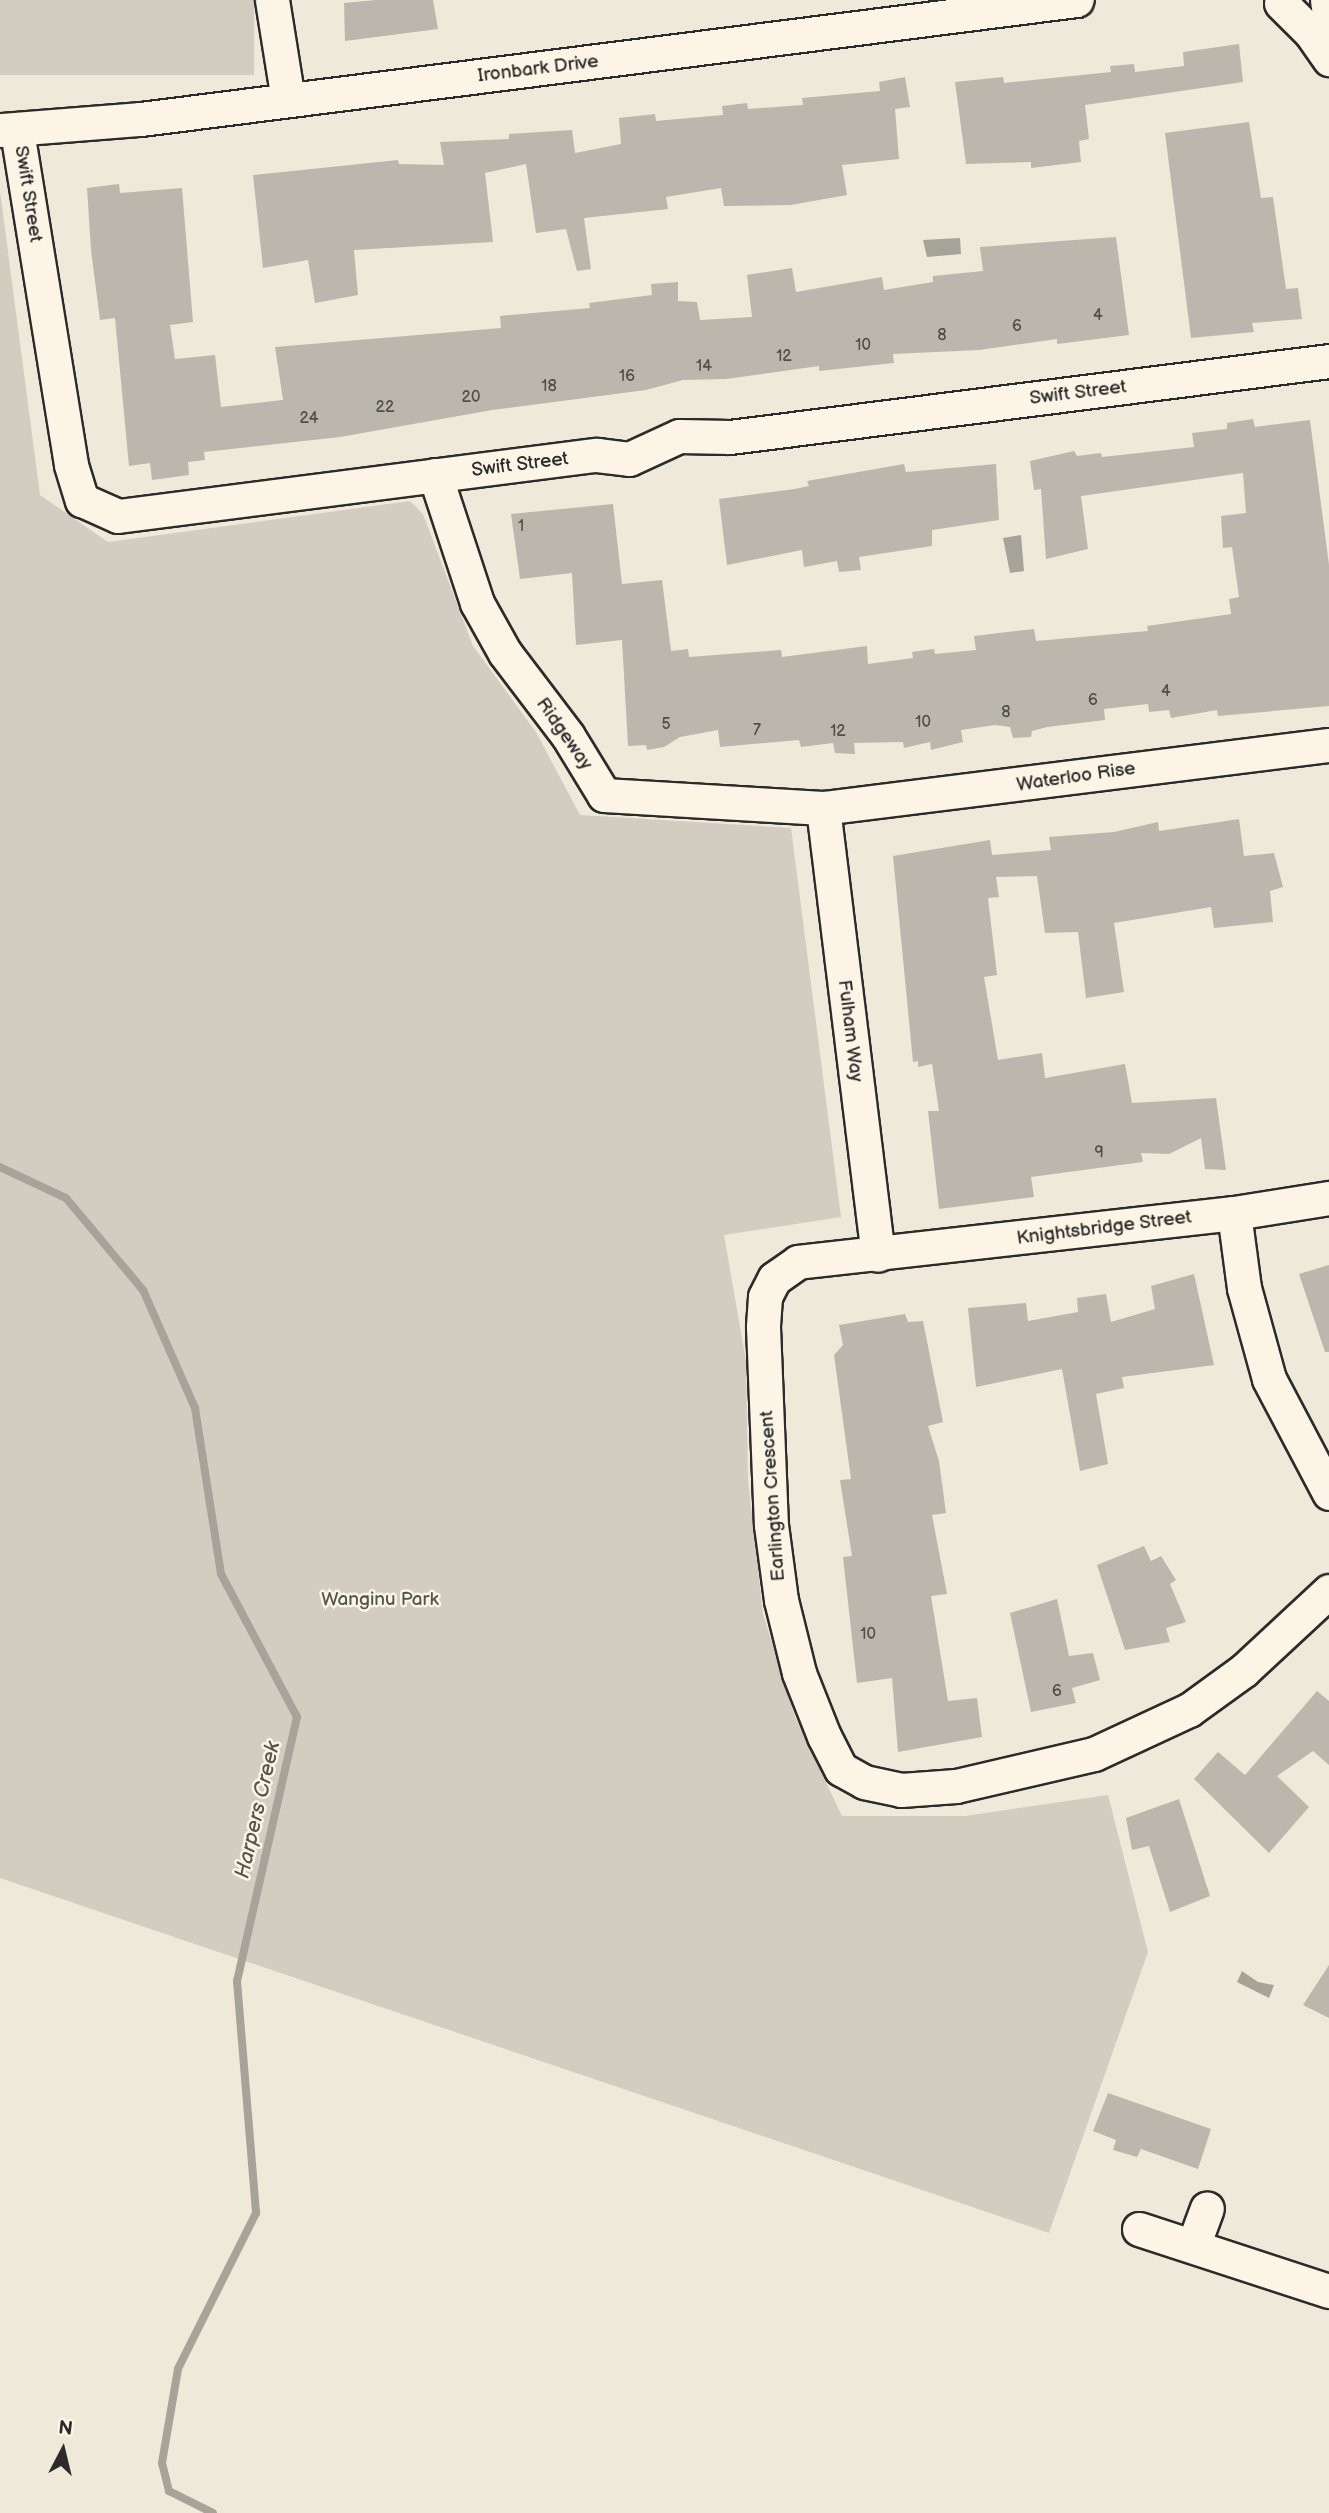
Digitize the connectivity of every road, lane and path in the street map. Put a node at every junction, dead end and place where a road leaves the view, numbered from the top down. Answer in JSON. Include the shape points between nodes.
{"nodes":[{"id":1,"x":272,"y":0,"type":"edge"},
{"id":2,"x":1076,"y":0,"type":"edge"},
{"id":3,"x":1327,"y":0,"type":"edge"},
{"id":4,"x":1285,"y":1,"type":"edge"},
{"id":5,"x":1329,"y":14,"type":"edge"},
{"id":6,"x":1329,"y":59,"type":"edge"},
{"id":7,"x":288,"y":100,"type":"junction"},
{"id":8,"x":9,"y":131,"type":"edge"},
{"id":9,"x":1329,"y":361,"type":"edge"},
{"id":10,"x":435,"y":475,"type":"junction"},
{"id":11,"x":1329,"y":745,"type":"edge"},
{"id":12,"x":823,"y":808,"type":"junction"},
{"id":13,"x":1329,"y":1198,"type":"edge"},
{"id":14,"x":1234,"y":1213,"type":"junction"},
{"id":15,"x":878,"y":1255,"type":"junction"},
{"id":16,"x":1329,"y":1493,"type":"edge"},
{"id":17,"x":1329,"y":1591,"type":"edge"},
{"id":18,"x":1207,"y":2208,"type":"dead end"},
{"id":19,"x":1139,"y":2229,"type":"dead end"},
{"id":20,"x":1194,"y":2246,"type":"junction"},
{"id":21,"x":1329,"y":2291,"type":"edge"}],
"edges":[{"from":1,"to":7,"type":"street"},
{"from":2,"to":7,"type":"street","name":"Ironbark Drive"},
{"from":3,"to":5,"type":"street"},
{"from":4,"to":6,"type":"street"},
{"from":7,"to":8,"type":"street","name":"Ironbark Drive"},
{"from":8,"to":10,"type":"street","name":"Swift Street","via":[[71,465],[82,500],[118,516]]},
{"from":9,"to":10,"type":"street","name":"Swift Street","via":[[730,437],[679,436],[629,459],[597,455]]},
{"from":10,"to":12,"type":"street","name":"Ridgeway","via":[[477,603],[505,653],[568,736],[604,795]]},
{"from":11,"to":12,"type":"street","name":"Waterloo Rise"},
{"from":12,"to":15,"type":"street","name":"Fulham Way"},
{"from":13,"to":14,"type":"street","name":"Knightsbridge Street"},
{"from":14,"to":15,"type":"street","name":"Knightsbridge Street"},
{"from":14,"to":16,"type":"street","via":[[1244,1288],[1269,1379]]},
{"from":15,"to":17,"type":"street","name":"Earlington Crescent","via":[[798,1262],[774,1279],[765,1297],[762,1327],[771,1525],[781,1600],[799,1673],[841,1769],[864,1782],[901,1790],[957,1786],[1094,1754],[1189,1710],[1244,1670]]},
{"from":18,"to":20,"type":"street"},
{"from":19,"to":20,"type":"street"},
{"from":20,"to":21,"type":"street"}]}
